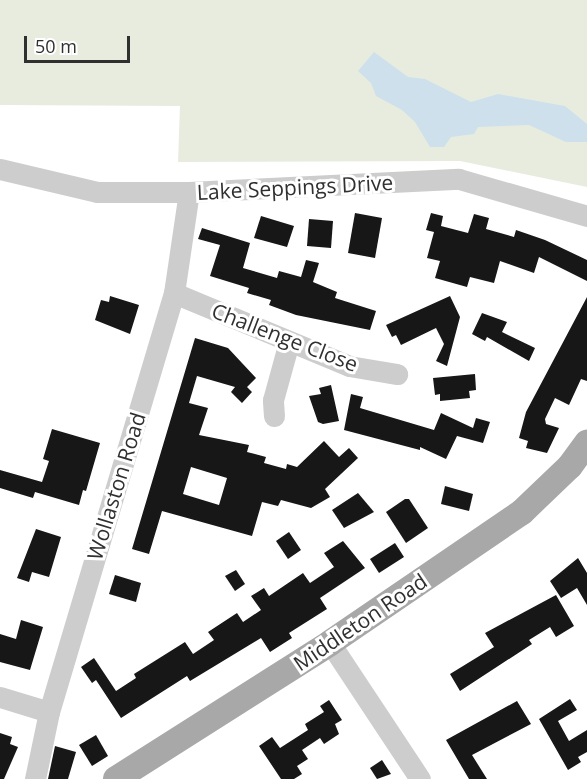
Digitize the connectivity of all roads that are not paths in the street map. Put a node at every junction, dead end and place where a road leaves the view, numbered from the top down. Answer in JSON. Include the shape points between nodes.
{"nodes":[{"id":1,"x":0,"y":169,"type":"edge"},
{"id":2,"x":189,"y":192,"type":"junction"},
{"id":3,"x":587,"y":216,"type":"edge"},
{"id":4,"x":174,"y":293,"type":"junction"},
{"id":5,"x":289,"y":342,"type":"junction"},
{"id":6,"x":397,"y":375,"type":"dead end"},
{"id":7,"x":274,"y":416,"type":"dead end"},
{"id":8,"x":587,"y":443,"type":"edge"},
{"id":9,"x":330,"y":644,"type":"junction"},
{"id":10,"x":0,"y":697,"type":"edge"},
{"id":11,"x":49,"y":712,"type":"junction"},
{"id":12,"x":34,"y":779,"type":"edge"},
{"id":13,"x":116,"y":779,"type":"edge"},
{"id":14,"x":420,"y":779,"type":"edge"}],
"edges":[{"from":1,"to":2,"type":"street","name":"Lake Seppings Drive","via":[[98,192]]},
{"from":2,"to":3,"type":"street","name":"Lake Seppings Drive","via":[[459,179]]},
{"from":2,"to":4,"type":"street","name":"Wollaston Road"},
{"from":4,"to":5,"type":"street","name":"Challenge Close"},
{"from":4,"to":11,"type":"street","name":"Wollaston Road"},
{"from":5,"to":6,"type":"street","name":"Challenge Close","via":[[349,366]]},
{"from":5,"to":7,"type":"street","via":[[274,391]]},
{"from":8,"to":9,"type":"main road","name":"Middleton Road","via":[[570,466],[522,512]]},
{"from":9,"to":13,"type":"main road","name":"Middleton Road"},
{"from":9,"to":14,"type":"street"},
{"from":10,"to":11,"type":"street"},
{"from":11,"to":12,"type":"street","name":"Wollaston Road"}]}
